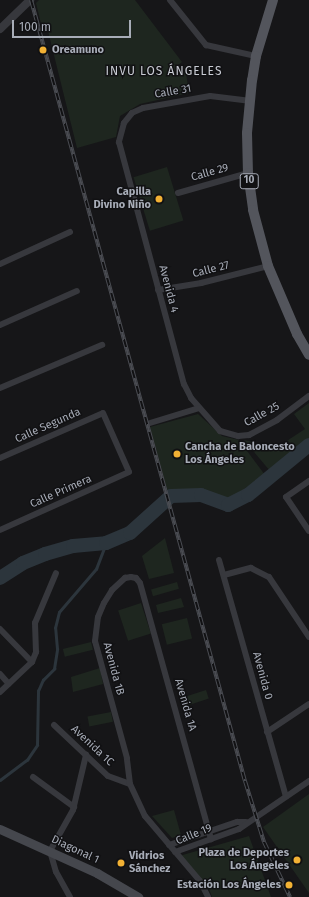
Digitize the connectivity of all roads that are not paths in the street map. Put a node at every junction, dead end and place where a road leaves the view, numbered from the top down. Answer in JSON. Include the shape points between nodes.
{"nodes":[{"id":1,"x":30,"y":0,"type":"edge"},
{"id":2,"x":170,"y":0,"type":"edge"},
{"id":3,"x":270,"y":1,"type":"edge"},
{"id":4,"x":0,"y":29,"type":"edge"},
{"id":5,"x":256,"y":56,"type":"junction"},
{"id":6,"x":251,"y":101,"type":"junction"},
{"id":7,"x":119,"y":142,"type":"joint"},
{"id":8,"x":248,"y":172,"type":"junction"},
{"id":9,"x":178,"y":193,"type":"dead end"},
{"id":10,"x":70,"y":232,"type":"dead end"},
{"id":11,"x":0,"y":264,"type":"edge"},
{"id":12,"x":268,"y":266,"type":"junction"},
{"id":13,"x":158,"y":290,"type":"junction"},
{"id":14,"x":78,"y":291,"type":"dead end"},
{"id":15,"x":0,"y":325,"type":"edge"},
{"id":16,"x":102,"y":345,"type":"dead end"},
{"id":17,"x":309,"y":355,"type":"edge"},
{"id":18,"x":0,"y":388,"type":"edge"},
{"id":19,"x":309,"y":396,"type":"edge"},
{"id":20,"x":199,"y":408,"type":"junction"},
{"id":21,"x":150,"y":423,"type":"dead end"},
{"id":22,"x":220,"y":431,"type":"joint"},
{"id":23,"x":0,"y":458,"type":"edge"},
{"id":24,"x":129,"y":472,"type":"joint"},
{"id":25,"x":309,"y":482,"type":"edge"},
{"id":26,"x":0,"y":530,"type":"edge"},
{"id":27,"x":309,"y":531,"type":"edge"},
{"id":28,"x":219,"y":560,"type":"dead end"},
{"id":29,"x":56,"y":573,"type":"dead end"},
{"id":30,"x":224,"y":575,"type":"junction"},
{"id":31,"x":136,"y":578,"type":"joint"},
{"id":32,"x":0,"y":629,"type":"edge"},
{"id":33,"x":309,"y":637,"type":"edge"},
{"id":34,"x":32,"y":662,"type":"junction"},
{"id":35,"x":0,"y":674,"type":"edge"},
{"id":36,"x":9,"y":684,"type":"junction"},
{"id":37,"x":0,"y":692,"type":"edge"},
{"id":38,"x":309,"y":704,"type":"edge"},
{"id":39,"x":54,"y":725,"type":"dead end"},
{"id":40,"x":267,"y":732,"type":"junction"},
{"id":41,"x":86,"y":755,"type":"junction"},
{"id":42,"x":33,"y":778,"type":"dead end"},
{"id":43,"x":309,"y":781,"type":"edge"},
{"id":44,"x":130,"y":784,"type":"junction"},
{"id":45,"x":286,"y":797,"type":"junction"},
{"id":46,"x":74,"y":807,"type":"junction"},
{"id":47,"x":246,"y":822,"type":"junction"},
{"id":48,"x":0,"y":829,"type":"edge"},
{"id":49,"x":209,"y":832,"type":"junction"},
{"id":50,"x":212,"y":838,"type":"junction"},
{"id":51,"x":169,"y":845,"type":"junction"},
{"id":52,"x":50,"y":851,"type":"junction"},
{"id":53,"x":175,"y":852,"type":"junction"},
{"id":54,"x":70,"y":897,"type":"edge"},
{"id":55,"x":138,"y":897,"type":"edge"},
{"id":56,"x":208,"y":897,"type":"edge"}],
"edges":[{"from":1,"to":4,"type":"street"},
{"from":2,"to":5,"type":"street","via":[[206,45]]},
{"from":3,"to":5,"type":"main road","number":"10"},
{"from":5,"to":6,"type":"main road","number":"10"},
{"from":6,"to":7,"type":"street","name":"Calle 31","via":[[210,96],[142,108],[132,113],[124,123]]},
{"from":6,"to":8,"type":"main road","number":"10","via":[[247,133]]},
{"from":7,"to":13,"type":"street","name":"Avenida 4"},
{"from":8,"to":9,"type":"street","name":"Calle 29"},
{"from":8,"to":12,"type":"main road","number":"10","via":[[253,210]]},
{"from":10,"to":11,"type":"street"},
{"from":12,"to":13,"type":"street","name":"Calle 27","via":[[201,283]]},
{"from":12,"to":17,"type":"main road","number":"10","via":[[297,334]]},
{"from":13,"to":20,"type":"street","name":"Avenida 4","via":[[184,384]]},
{"from":14,"to":15,"type":"street"},
{"from":16,"to":18,"type":"street"},
{"from":19,"to":22,"type":"street","name":"Calle 25","via":[[277,420],[249,435],[234,436]]},
{"from":20,"to":21,"type":"street"},
{"from":20,"to":22,"type":"street","name":"Avenida 4"},
{"from":23,"to":24,"type":"street","name":"Calle Segunda","via":[[103,413]]},
{"from":24,"to":26,"type":"street","name":"Calle Primera"},
{"from":25,"to":27,"type":"street","via":[[286,497]]},
{"from":28,"to":30,"type":"street","name":"Avenida 0"},
{"from":29,"to":34,"type":"street","via":[[35,623],[36,652]]},
{"from":30,"to":33,"type":"street","via":[[251,568],[268,577]]},
{"from":30,"to":40,"type":"street","name":"Avenida 0"},
{"from":31,"to":44,"type":"street","name":"Avenida 1B","via":[[125,578],[112,590],[98,617],[95,642],[127,758]]},
{"from":31,"to":49,"type":"street","name":"Avenida 1A","via":[[140,583]]},
{"from":32,"to":34,"type":"street"},
{"from":34,"to":36,"type":"street"},
{"from":35,"to":36,"type":"street"},
{"from":36,"to":37,"type":"street"},
{"from":38,"to":40,"type":"street"},
{"from":39,"to":41,"type":"street","name":"Avenida 1C"},
{"from":40,"to":45,"type":"street","name":"Avenida 0"},
{"from":41,"to":44,"type":"street","name":"Avenida 1C","via":[[108,776]]},
{"from":41,"to":46,"type":"street"},
{"from":42,"to":46,"type":"street"},
{"from":43,"to":45,"type":"street","name":"Calle 19"},
{"from":44,"to":51,"type":"street","via":[[146,816]]},
{"from":45,"to":47,"type":"street","name":"Calle 19"},
{"from":46,"to":52,"type":"street"},
{"from":47,"to":49,"type":"street","name":"Calle 19","via":[[237,822]]},
{"from":47,"to":50,"type":"street","name":"Calle 19","via":[[239,829]]},
{"from":48,"to":52,"type":"main road","name":"Diagonal 1"},
{"from":49,"to":50,"type":"street","name":"Avenida 1A"},
{"from":49,"to":51,"type":"street","name":"Calle 19"},
{"from":50,"to":53,"type":"street","name":"Calle 19"},
{"from":51,"to":53,"type":"street"},
{"from":52,"to":54,"type":"street","via":[[56,872]]},
{"from":52,"to":55,"type":"main road","name":"Diagonal 1","via":[[97,873]]},
{"from":53,"to":56,"type":"street","name":"Calle 19","via":[[200,880]]}]}
